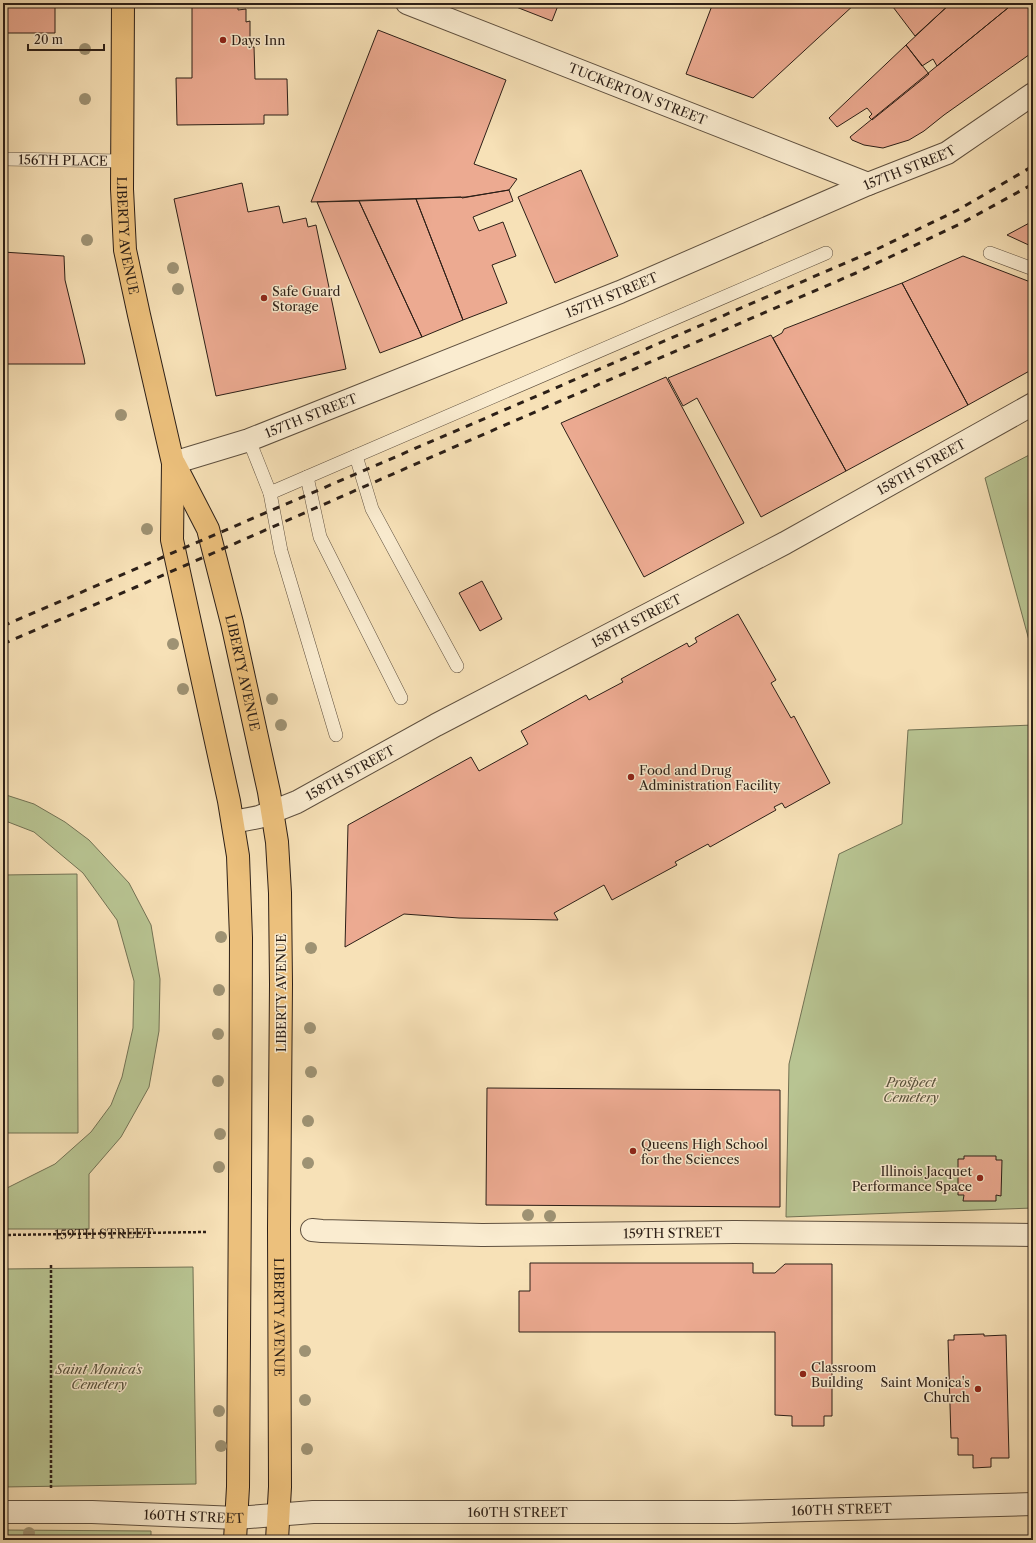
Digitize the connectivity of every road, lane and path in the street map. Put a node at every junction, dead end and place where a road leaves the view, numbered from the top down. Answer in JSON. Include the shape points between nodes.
{"nodes":[{"id":1,"x":123,"y":3,"type":"edge"},
{"id":2,"x":407,"y":3,"type":"edge"},
{"id":3,"x":1033,"y":94,"type":"edge"},
{"id":4,"x":3,"y":159,"type":"edge"},
{"id":5,"x":122,"y":161,"type":"junction"},
{"id":6,"x":868,"y":184,"type":"junction"},
{"id":7,"x":826,"y":253,"type":"dead end"},
{"id":8,"x":990,"y":253,"type":"dead end"},
{"id":9,"x":1033,"y":269,"type":"edge"},
{"id":10,"x":1033,"y":404,"type":"edge"},
{"id":11,"x":248,"y":440,"type":"junction"},
{"id":12,"x":356,"y":456,"type":"junction"},
{"id":13,"x":173,"y":463,"type":"junction"},
{"id":14,"x":307,"y":477,"type":"junction"},
{"id":15,"x":270,"y":493,"type":"junction"},
{"id":16,"x":457,"y":666,"type":"dead end"},
{"id":17,"x":401,"y":698,"type":"dead end"},
{"id":18,"x":336,"y":735,"type":"dead end"},
{"id":19,"x":273,"y":812,"type":"junction"},
{"id":20,"x":234,"y":822,"type":"junction"},
{"id":21,"x":312,"y":1230,"type":"dead end"},
{"id":22,"x":206,"y":1232,"type":"dead end"},
{"id":23,"x":3,"y":1235,"type":"edge"},
{"id":24,"x":1033,"y":1235,"type":"edge"},
{"id":25,"x":51,"y":1263,"type":"dead end"},
{"id":26,"x":50,"y":1492,"type":"dead end"},
{"id":27,"x":1033,"y":1504,"type":"edge"},
{"id":28,"x":3,"y":1512,"type":"edge"},
{"id":29,"x":278,"y":1514,"type":"junction"},
{"id":30,"x":236,"y":1518,"type":"junction"},
{"id":31,"x":235,"y":1540,"type":"edge"},
{"id":32,"x":277,"y":1540,"type":"edge"}],
"edges":[{"from":1,"to":5,"type":"main road","name":"LIBERTY AVENUE"},
{"from":2,"to":6,"type":"street","name":"TUCKERTON STREET"},
{"from":3,"to":6,"type":"street","name":"157TH STREET","via":[[947,153]]},
{"from":4,"to":5,"type":"lane","name":"156TH PLACE"},
{"from":5,"to":13,"type":"main road","name":"LIBERTY AVENUE","via":[[125,250]]},
{"from":6,"to":11,"type":"street","name":"157TH STREET","via":[[620,292]]},
{"from":7,"to":12,"type":"lane"},
{"from":8,"to":9,"type":"lane"},
{"from":10,"to":19,"type":"street","name":"158TH STREET","via":[[785,543],[436,725],[297,802]]},
{"from":11,"to":13,"type":"street","name":"157TH STREET"},
{"from":11,"to":15,"type":"lane"},
{"from":12,"to":14,"type":"lane"},
{"from":12,"to":16,"type":"lane","via":[[372,509]]},
{"from":13,"to":19,"type":"main road","name":"LIBERTY AVENUE","via":[[208,529],[232,623]]},
{"from":13,"to":20,"type":"main road","name":"LIBERTY AVENUE","via":[[172,540]]},
{"from":14,"to":15,"type":"lane"},
{"from":14,"to":17,"type":"lane","via":[[320,537]]},
{"from":15,"to":18,"type":"lane","via":[[281,551]]},
{"from":19,"to":20,"type":"street","name":"158TH STREET"},
{"from":19,"to":29,"type":"main road","name":"LIBERTY AVENUE","via":[[280,893],[281,977]]},
{"from":20,"to":30,"type":"main road","name":"LIBERTY AVENUE","via":[[238,856],[240,938]]},
{"from":21,"to":24,"type":"street","name":"159TH STREET","via":[[482,1235],[734,1232]]},
{"from":22,"to":23,"type":"path","name":"159TH STREET"},
{"from":25,"to":26,"type":"path"},
{"from":27,"to":29,"type":"street","name":"160TH STREET","via":[[734,1512]]},
{"from":28,"to":30,"type":"street","name":"160TH STREET","via":[[92,1512]]},
{"from":29,"to":30,"type":"street","name":"160TH STREET"},
{"from":29,"to":32,"type":"main road","name":"LIBERTY AVENUE"},
{"from":30,"to":31,"type":"main road","name":"LIBERTY AVENUE"}]}
